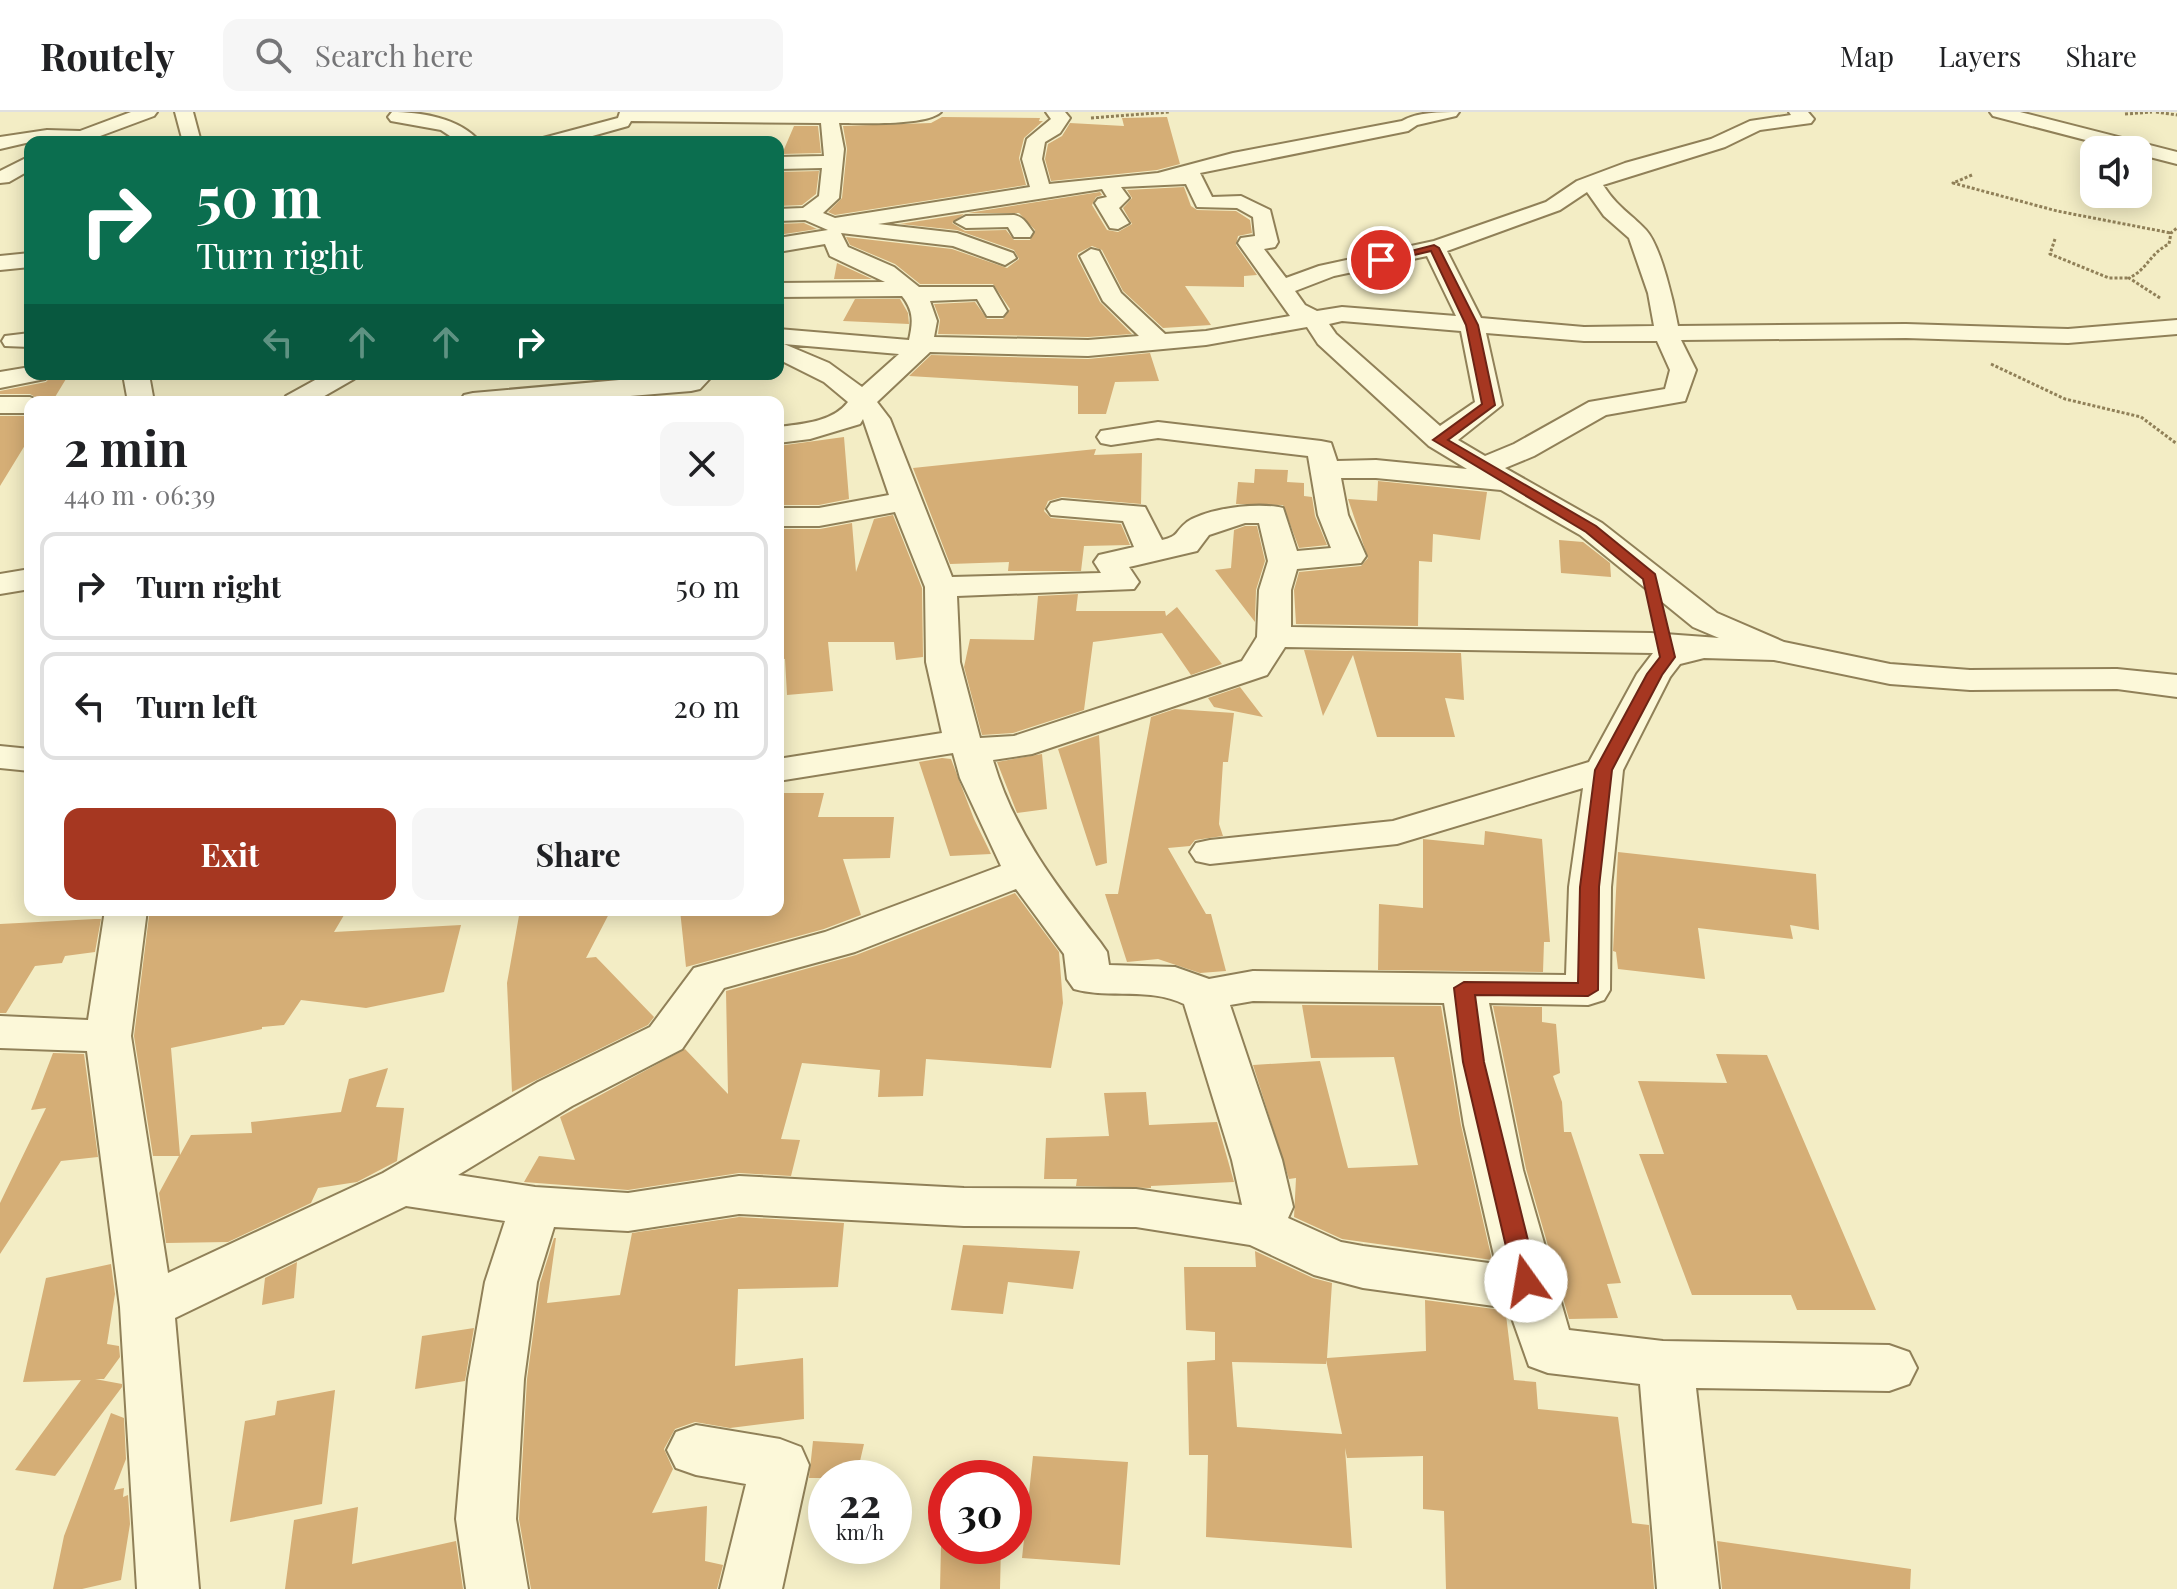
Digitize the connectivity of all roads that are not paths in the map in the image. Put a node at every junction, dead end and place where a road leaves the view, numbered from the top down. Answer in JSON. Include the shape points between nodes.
{"nodes":[{"id":1,"x":148,"y":112,"type":"edge"},
{"id":2,"x":184,"y":112,"type":"edge"},
{"id":3,"x":402,"y":112,"type":"edge"},
{"id":4,"x":932,"y":112,"type":"edge"},
{"id":5,"x":1450,"y":112,"type":"edge"},
{"id":6,"x":1798,"y":112,"type":"edge"},
{"id":7,"x":1999,"y":112,"type":"edge"},
{"id":8,"x":771,"y":114,"type":"edge"},
{"id":9,"x":1058,"y":115,"type":"edge"},
{"id":10,"x":625,"y":116,"type":"edge"},
{"id":11,"x":740,"y":116,"type":"junction"},
{"id":12,"x":829,"y":118,"type":"junction"},
{"id":13,"x":84,"y":136,"type":"edge"},
{"id":14,"x":190,"y":136,"type":"edge"},
{"id":15,"x":462,"y":136,"type":"edge"},
{"id":16,"x":567,"y":136,"type":"edge"},
{"id":17,"x":610,"y":136,"type":"edge"},
{"id":18,"x":729,"y":136,"type":"edge"},
{"id":19,"x":24,"y":139,"type":"edge"},
{"id":20,"x":0,"y":143,"type":"edge"},
{"id":21,"x":2177,"y":158,"type":"edge"},
{"id":22,"x":832,"y":162,"type":"junction"},
{"id":23,"x":784,"y":163,"type":"edge"},
{"id":24,"x":24,"y":165,"type":"edge"},
{"id":25,"x":1,"y":178,"type":"edge"},
{"id":26,"x":1154,"y":179,"type":"junction"},
{"id":27,"x":24,"y":180,"type":"edge"},
{"id":28,"x":1591,"y":182,"type":"junction"},
{"id":29,"x":1107,"y":183,"type":"junction"},
{"id":30,"x":1041,"y":192,"type":"junction"},
{"id":31,"x":808,"y":214,"type":"junction"},
{"id":32,"x":784,"y":215,"type":"edge"},
{"id":33,"x":1118,"y":223,"type":"dead end"},
{"id":34,"x":832,"y":231,"type":"junction"},
{"id":35,"x":1022,"y":232,"type":"dead end"},
{"id":36,"x":961,"y":242,"type":"junction"},
{"id":37,"x":784,"y":243,"type":"edge"},
{"id":38,"x":1434,"y":248,"type":"junction"},
{"id":39,"x":1091,"y":256,"type":"dead end"},
{"id":40,"x":1005,"y":258,"type":"dead end"},
{"id":41,"x":24,"y":261,"type":"edge"},
{"id":42,"x":0,"y":263,"type":"edge"},
{"id":43,"x":784,"y":286,"type":"edge"},
{"id":44,"x":1281,"y":288,"type":"junction"},
{"id":45,"x":784,"y":291,"type":"edge"},
{"id":46,"x":911,"y":291,"type":"junction"},
{"id":47,"x":995,"y":311,"type":"dead end"},
{"id":48,"x":1314,"y":319,"type":"junction"},
{"id":49,"x":1472,"y":325,"type":"junction"},
{"id":50,"x":2177,"y":327,"type":"edge"},
{"id":51,"x":1668,"y":333,"type":"junction"},
{"id":52,"x":784,"y":336,"type":"edge"},
{"id":53,"x":1159,"y":342,"type":"junction"},
{"id":54,"x":920,"y":346,"type":"junction"},
{"id":55,"x":784,"y":352,"type":"edge"},
{"id":56,"x":24,"y":378,"type":"edge"},
{"id":57,"x":334,"y":380,"type":"edge"},
{"id":58,"x":694,"y":380,"type":"edge"},
{"id":59,"x":0,"y":387,"type":"edge"},
{"id":60,"x":306,"y":396,"type":"edge"},
{"id":61,"x":533,"y":396,"type":"edge"},
{"id":62,"x":863,"y":400,"type":"junction"},
{"id":63,"x":24,"y":401,"type":"edge"},
{"id":64,"x":784,"y":434,"type":"edge"},
{"id":65,"x":1111,"y":437,"type":"dead end"},
{"id":66,"x":1439,"y":440,"type":"junction"},
{"id":67,"x":1326,"y":470,"type":"junction"},
{"id":68,"x":1496,"y":475,"type":"junction"},
{"id":69,"x":907,"y":501,"type":"junction"},
{"id":70,"x":1062,"y":509,"type":"dead end"},
{"id":71,"x":1272,"y":514,"type":"junction"},
{"id":72,"x":1333,"y":515,"type":"junction"},
{"id":73,"x":784,"y":517,"type":"edge"},
{"id":74,"x":1152,"y":552,"type":"junction"},
{"id":75,"x":1284,"y":561,"type":"junction"},
{"id":76,"x":1650,"y":577,"type":"junction"},
{"id":77,"x":24,"y":580,"type":"edge"},
{"id":78,"x":0,"y":584,"type":"edge"},
{"id":79,"x":941,"y":587,"type":"junction"},
{"id":80,"x":1274,"y":637,"type":"junction"},
{"id":81,"x":1679,"y":650,"type":"junction"},
{"id":82,"x":1774,"y":650,"type":"junction"},
{"id":83,"x":2177,"y":686,"type":"edge"},
{"id":84,"x":967,"y":746,"type":"junction"},
{"id":85,"x":0,"y":757,"type":"edge"},
{"id":86,"x":24,"y":759,"type":"edge"},
{"id":87,"x":784,"y":769,"type":"edge"},
{"id":88,"x":1604,"y":770,"type":"junction"},
{"id":89,"x":1210,"y":852,"type":"dead end"},
{"id":90,"x":1024,"y":872,"type":"junction"},
{"id":91,"x":125,"y":916,"type":"edge"},
{"id":92,"x":1464,"y":988,"type":"junction"},
{"id":93,"x":1204,"y":995,"type":"junction"},
{"id":94,"x":0,"y":1032,"type":"edge"},
{"id":95,"x":108,"y":1036,"type":"junction"},
{"id":96,"x":401,"y":1186,"type":"junction"},
{"id":97,"x":535,"y":1206,"type":"junction"},
{"id":98,"x":1258,"y":1227,"type":"junction"},
{"id":99,"x":1526,"y":1281,"type":"junction"},
{"id":100,"x":147,"y":1307,"type":"junction"},
{"id":101,"x":1663,"y":1364,"type":"junction"},
{"id":102,"x":1889,"y":1368,"type":"dead end"},
{"id":103,"x":696,"y":1450,"type":"dead end"},
{"id":104,"x":168,"y":1589,"type":"edge"},
{"id":105,"x":497,"y":1589,"type":"edge"},
{"id":106,"x":751,"y":1589,"type":"edge"},
{"id":107,"x":1688,"y":1589,"type":"edge"}],
"edges":[{"from":1,"to":13,"type":"street"},
{"from":2,"to":14,"type":"street"},
{"from":3,"to":15,"type":"street","via":[[397,117],[446,125]]},
{"from":4,"to":12,"type":"street"},
{"from":5,"to":26,"type":"street"},
{"from":6,"to":28,"type":"street","via":[[1805,119],[1756,125],[1718,143]]},
{"from":7,"to":21,"type":"street"},
{"from":8,"to":11,"type":"street"},
{"from":8,"to":12,"type":"street"},
{"from":9,"to":30,"type":"street","via":[[1053,129],[1036,139],[1032,159]]},
{"from":10,"to":11,"type":"street"},
{"from":10,"to":16,"type":"street"},
{"from":10,"to":17,"type":"street"},
{"from":11,"to":18,"type":"street"},
{"from":12,"to":22,"type":"street"},
{"from":19,"to":20,"type":"street"},
{"from":22,"to":23,"type":"street"},
{"from":22,"to":31,"type":"street","via":[[829,198]]},
{"from":24,"to":25,"type":"street"},
{"from":25,"to":27,"type":"street"},
{"from":26,"to":29,"type":"street"},
{"from":26,"to":44,"type":"street","via":[[1194,178],[1204,203],[1241,202],[1263,214],[1267,242],[1249,243]]},
{"from":28,"to":38,"type":"street","via":[[1553,206]]},
{"from":28,"to":51,"type":"street","via":[[1611,212],[1639,235]]},
{"from":29,"to":30,"type":"street"},
{"from":29,"to":33,"type":"street","via":[[1119,198],[1105,203]]},
{"from":30,"to":34,"type":"street"},
{"from":31,"to":32,"type":"street"},
{"from":31,"to":34,"type":"street"},
{"from":34,"to":36,"type":"street"},
{"from":34,"to":37,"type":"street"},
{"from":34,"to":43,"type":"street"},
{"from":34,"to":46,"type":"street","via":[[838,251],[886,272]]},
{"from":35,"to":36,"type":"street","via":[[1014,221],[966,221]]},
{"from":36,"to":40,"type":"street"},
{"from":38,"to":44,"type":"street","via":[[1327,271]]},
{"from":38,"to":49,"type":"street"},
{"from":39,"to":53,"type":"street","via":[[1111,296]]},
{"from":41,"to":42,"type":"street"},
{"from":44,"to":48,"type":"street","via":[[1297,310]]},
{"from":45,"to":46,"type":"street"},
{"from":46,"to":47,"type":"street","via":[[985,292]]},
{"from":46,"to":54,"type":"street","via":[[925,321]]},
{"from":48,"to":49,"type":"street","via":[[1342,314]]},
{"from":48,"to":53,"type":"street"},
{"from":48,"to":66,"type":"street","via":[[1327,339]]},
{"from":49,"to":51,"type":"street","via":[[1584,334]]},
{"from":49,"to":66,"type":"street","via":[[1489,405]]},
{"from":50,"to":51,"type":"street","via":[[2068,336]]},
{"from":51,"to":68,"type":"street","via":[[1683,370],[1676,395],[1598,408],[1524,450]]},
{"from":52,"to":54,"type":"street"},
{"from":53,"to":54,"type":"street","via":[[1088,348]]},
{"from":54,"to":62,"type":"street"},
{"from":55,"to":62,"type":"street"},
{"from":56,"to":59,"type":"street"},
{"from":57,"to":60,"type":"street"},
{"from":58,"to":61,"type":"street"},
{"from":59,"to":63,"type":"street"},
{"from":62,"to":64,"type":"street","via":[[850,418]]},
{"from":62,"to":69,"type":"street","via":[[876,419]]},
{"from":65,"to":67,"type":"street","via":[[1158,430],[1321,449]]},
{"from":66,"to":68,"type":"street"},
{"from":67,"to":68,"type":"street"},
{"from":67,"to":72,"type":"street"},
{"from":68,"to":76,"type":"street","via":[[1591,529]]},
{"from":69,"to":73,"type":"street","via":[[819,517]]},
{"from":69,"to":79,"type":"street"},
{"from":70,"to":74,"type":"street","via":[[1134,513]]},
{"from":71,"to":72,"type":"street"},
{"from":71,"to":74,"type":"street","via":[[1242,514],[1198,529],[1186,544]]},
{"from":71,"to":75,"type":"street"},
{"from":72,"to":75,"type":"street","via":[[1350,556]]},
{"from":74,"to":79,"type":"street","via":[[1110,562],[1123,582]]},
{"from":75,"to":80,"type":"street","via":[[1275,590]]},
{"from":76,"to":81,"type":"street"},
{"from":76,"to":82,"type":"street","via":[[1705,620]]},
{"from":77,"to":78,"type":"street"},
{"from":79,"to":84,"type":"street","via":[[943,662]]},
{"from":80,"to":81,"type":"street"},
{"from":80,"to":84,"type":"street","via":[[1255,668],[1019,746]]},
{"from":81,"to":82,"type":"street"},
{"from":81,"to":88,"type":"street","via":[[1654,674]]},
{"from":82,"to":83,"type":"street","via":[[1890,674],[1970,680],[2117,679]]},
{"from":84,"to":87,"type":"street"},
{"from":84,"to":90,"type":"street"},
{"from":85,"to":86,"type":"street"},
{"from":88,"to":89,"type":"street","via":[[1397,832]]},
{"from":88,"to":92,"type":"street","via":[[1590,887],[1588,990]]},
{"from":90,"to":93,"type":"street","via":[[1085,952],[1089,979],[1175,981]]},
{"from":90,"to":96,"type":"street","via":[[840,942],[709,978],[666,1038],[555,1094]]},
{"from":91,"to":95,"type":"street"},
{"from":92,"to":93,"type":"street","via":[[1253,986]]},
{"from":92,"to":99,"type":"street","via":[[1474,1062]]},
{"from":93,"to":98,"type":"street","via":[[1268,1207]]},
{"from":94,"to":95,"type":"street"},
{"from":95,"to":100,"type":"street"},
{"from":96,"to":97,"type":"street"},
{"from":96,"to":100,"type":"street"},
{"from":97,"to":98,"type":"street","via":[[628,1212],[739,1195],[964,1207],[1136,1208]]},
{"from":97,"to":105,"type":"street","via":[[511,1282],[496,1379],[486,1519]]},
{"from":98,"to":99,"type":"street","via":[[1332,1260],[1363,1267],[1494,1285]]},
{"from":99,"to":101,"type":"street","via":[[1548,1350]]},
{"from":100,"to":104,"type":"street"},
{"from":101,"to":102,"type":"street"},
{"from":101,"to":107,"type":"street"},
{"from":103,"to":106,"type":"street","via":[[780,1465]]}]}
